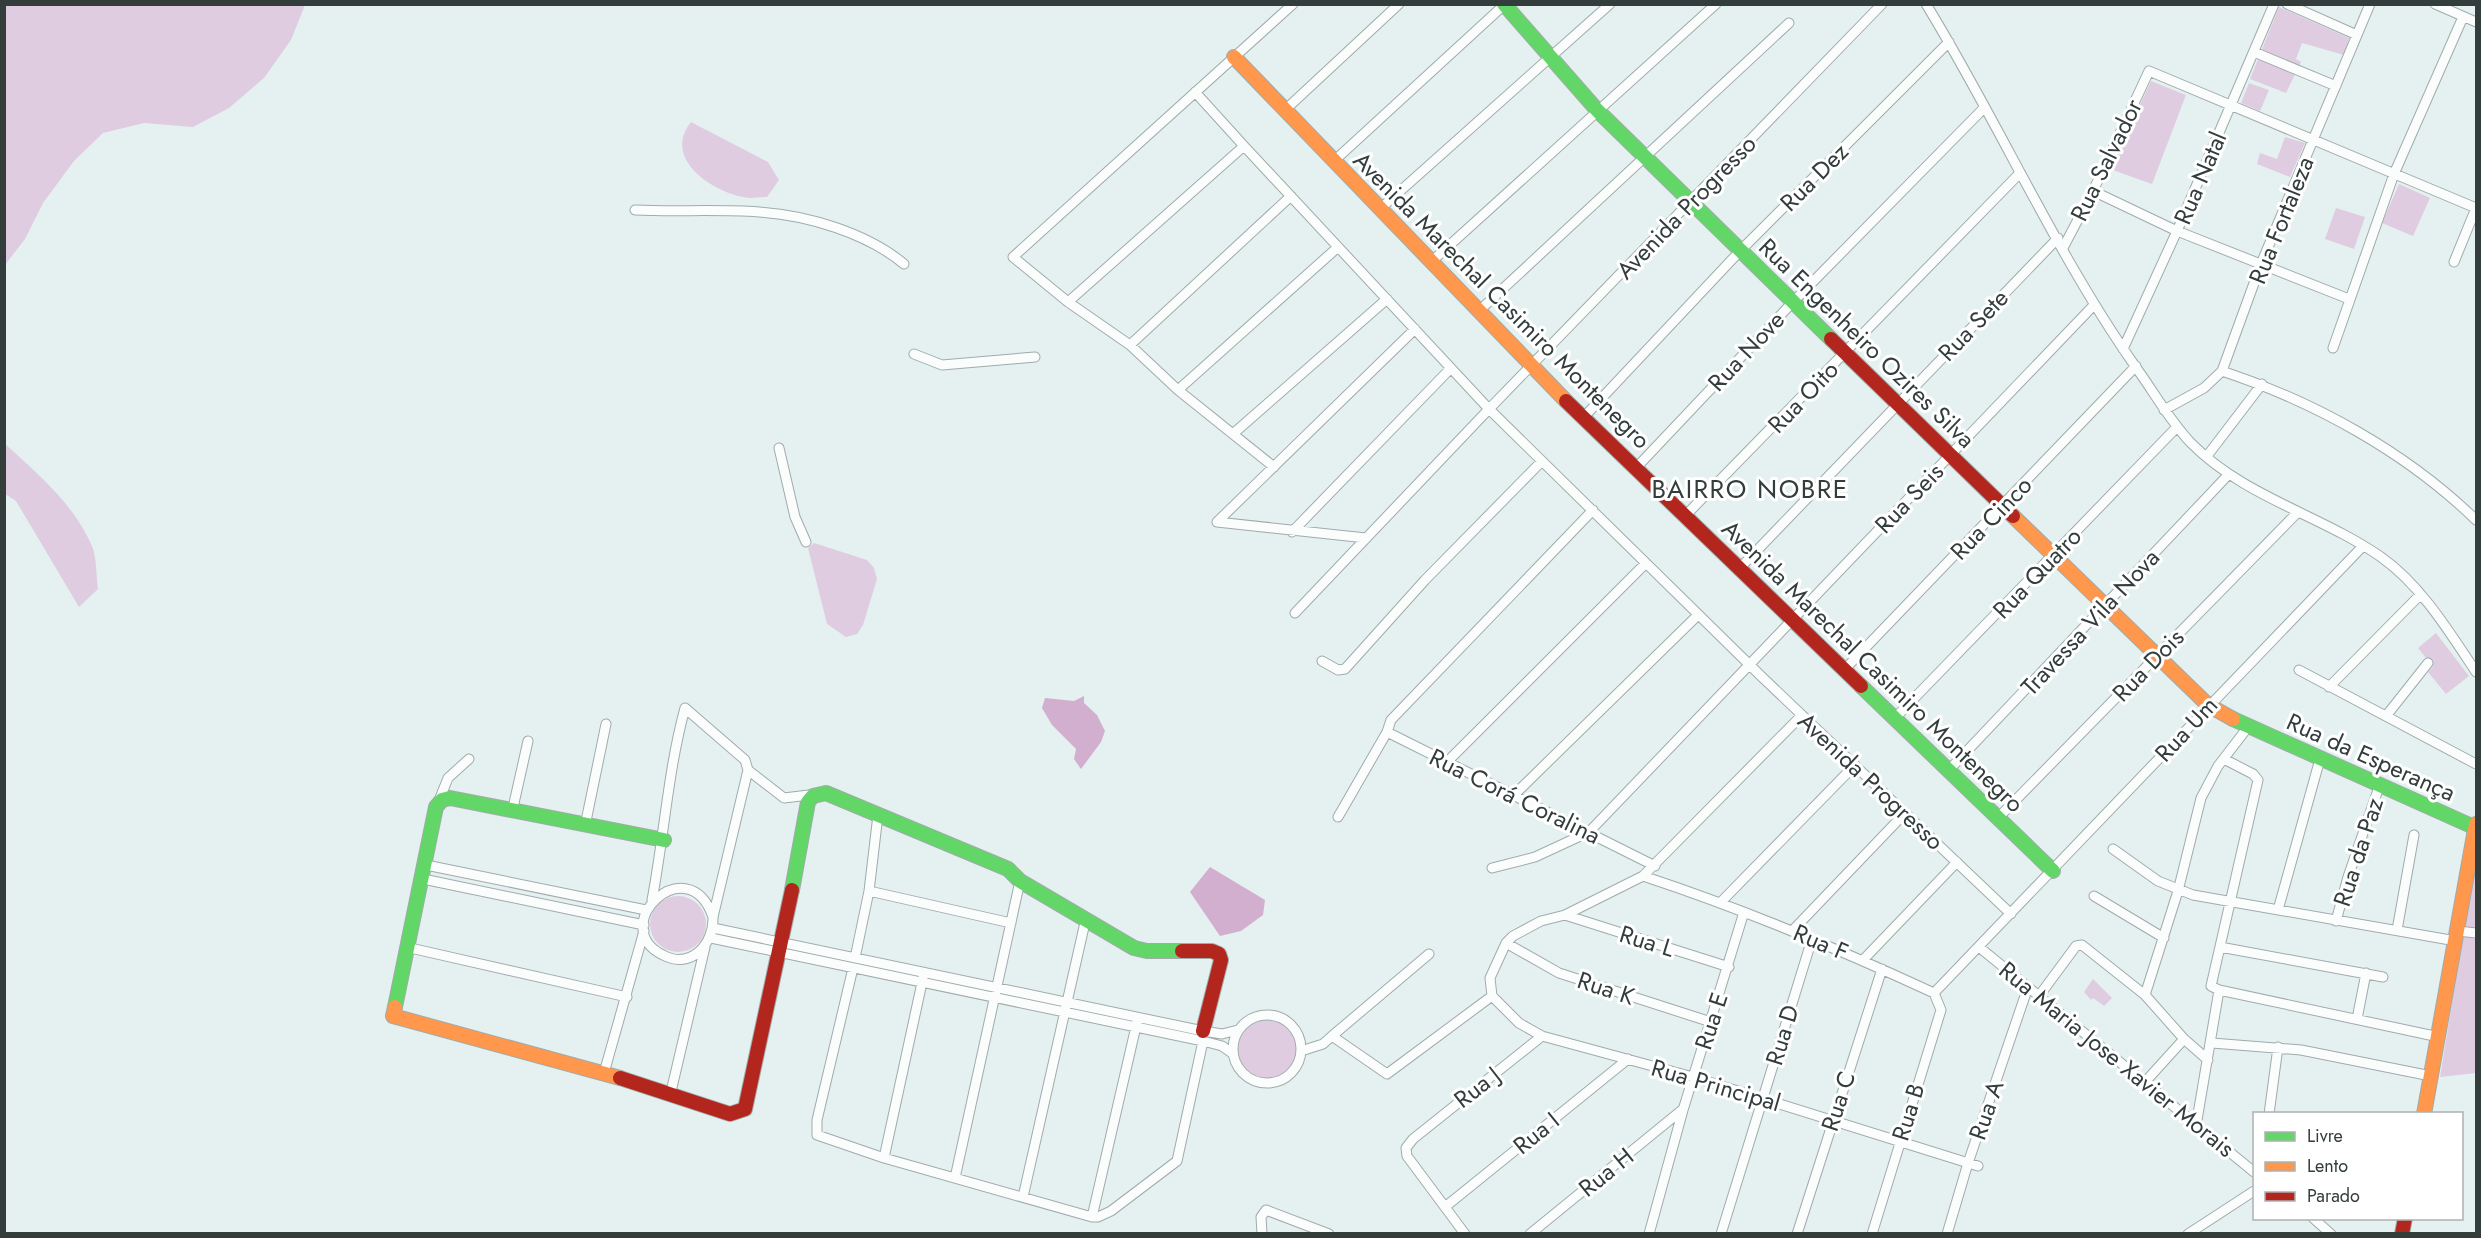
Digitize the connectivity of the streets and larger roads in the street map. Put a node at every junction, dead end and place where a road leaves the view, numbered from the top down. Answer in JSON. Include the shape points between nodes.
{"nodes":[{"id":1,"x":1293,"y":4,"type":"edge"},
{"id":2,"x":1399,"y":4,"type":"edge"},
{"id":3,"x":1610,"y":4,"type":"edge"},
{"id":4,"x":1716,"y":4,"type":"edge"},
{"id":5,"x":1882,"y":4,"type":"edge"},
{"id":6,"x":1926,"y":4,"type":"edge"},
{"id":7,"x":2274,"y":4,"type":"edge"},
{"id":8,"x":2288,"y":4,"type":"edge"},
{"id":9,"x":2370,"y":4,"type":"edge"},
{"id":10,"x":2435,"y":4,"type":"edge"},
{"id":11,"x":1504,"y":5,"type":"edge"},
{"id":12,"x":2463,"y":17,"type":"junction"},
{"id":13,"x":2476,"y":22,"type":"edge"},
{"id":14,"x":1789,"y":23,"type":"dead end"},
{"id":15,"x":2357,"y":35,"type":"junction"},
{"id":16,"x":1948,"y":42,"type":"junction"},
{"id":17,"x":2254,"y":52,"type":"junction"},
{"id":18,"x":1234,"y":57,"type":"junction"},
{"id":19,"x":1550,"y":58,"type":"junction"},
{"id":20,"x":2336,"y":86,"type":"junction"},
{"id":21,"x":1195,"y":92,"type":"junction"},
{"id":22,"x":2232,"y":105,"type":"junction"},
{"id":23,"x":1983,"y":108,"type":"junction"},
{"id":24,"x":1285,"y":110,"type":"junction"},
{"id":25,"x":1597,"y":110,"type":"junction"},
{"id":26,"x":2313,"y":142,"type":"junction"},
{"id":27,"x":1244,"y":146,"type":"junction"},
{"id":28,"x":1642,"y":156,"type":"junction"},
{"id":29,"x":1334,"y":161,"type":"junction"},
{"id":30,"x":2020,"y":173,"type":"junction"},
{"id":31,"x":2394,"y":174,"type":"junction"},
{"id":32,"x":2093,"y":191,"type":"junction"},
{"id":33,"x":1291,"y":196,"type":"junction"},
{"id":34,"x":1690,"y":202,"type":"junction"},
{"id":35,"x":1380,"y":208,"type":"junction"},
{"id":36,"x":2476,"y":208,"type":"edge"},
{"id":37,"x":634,"y":210,"type":"dead end"},
{"id":38,"x":2177,"y":231,"type":"junction"},
{"id":39,"x":2058,"y":238,"type":"junction"},
{"id":40,"x":1338,"y":246,"type":"junction"},
{"id":41,"x":2063,"y":248,"type":"junction"},
{"id":42,"x":1740,"y":251,"type":"junction"},
{"id":43,"x":1431,"y":262,"type":"junction"},
{"id":44,"x":2454,"y":262,"type":"dead end"},
{"id":45,"x":904,"y":264,"type":"dead end"},
{"id":46,"x":2261,"y":264,"type":"junction"},
{"id":47,"x":1387,"y":299,"type":"junction"},
{"id":48,"x":2349,"y":299,"type":"junction"},
{"id":49,"x":1068,"y":302,"type":"junction"},
{"id":50,"x":1792,"y":303,"type":"junction"},
{"id":51,"x":2094,"y":305,"type":"junction"},
{"id":52,"x":1480,"y":310,"type":"junction"},
{"id":53,"x":1415,"y":329,"type":"junction"},
{"id":54,"x":1130,"y":345,"type":"junction"},
{"id":55,"x":2333,"y":348,"type":"dead end"},
{"id":56,"x":2123,"y":349,"type":"junction"},
{"id":57,"x":1846,"y":352,"type":"junction"},
{"id":58,"x":915,"y":354,"type":"dead end"},
{"id":59,"x":1035,"y":357,"type":"dead end"},
{"id":60,"x":1531,"y":365,"type":"junction"},
{"id":61,"x":2136,"y":366,"type":"junction"},
{"id":62,"x":1451,"y":368,"type":"junction"},
{"id":63,"x":2222,"y":371,"type":"junction"},
{"id":64,"x":2262,"y":384,"type":"junction"},
{"id":65,"x":1178,"y":390,"type":"junction"},
{"id":66,"x":1897,"y":403,"type":"junction"},
{"id":67,"x":1489,"y":409,"type":"junction"},
{"id":68,"x":2164,"y":410,"type":"junction"},
{"id":69,"x":1583,"y":418,"type":"junction"},
{"id":70,"x":2177,"y":427,"type":"junction"},
{"id":71,"x":1234,"y":433,"type":"junction"},
{"id":72,"x":778,"y":448,"type":"dead end"},
{"id":73,"x":1951,"y":455,"type":"junction"},
{"id":74,"x":2207,"y":456,"type":"junction"},
{"id":75,"x":1542,"y":460,"type":"junction"},
{"id":76,"x":1274,"y":466,"type":"junction"},
{"id":77,"x":1636,"y":468,"type":"junction"},
{"id":78,"x":2229,"y":474,"type":"junction"},
{"id":79,"x":2002,"y":506,"type":"junction"},
{"id":80,"x":1593,"y":510,"type":"junction"},
{"id":81,"x":2298,"y":512,"type":"junction"},
{"id":82,"x":1685,"y":516,"type":"junction"},
{"id":83,"x":2476,"y":520,"type":"edge"},
{"id":84,"x":1292,"y":532,"type":"junction"},
{"id":85,"x":1366,"y":538,"type":"junction"},
{"id":86,"x":806,"y":542,"type":"dead end"},
{"id":87,"x":2363,"y":546,"type":"junction"},
{"id":88,"x":2055,"y":555,"type":"junction"},
{"id":89,"x":1646,"y":563,"type":"junction"},
{"id":90,"x":1740,"y":568,"type":"junction"},
{"id":91,"x":2420,"y":595,"type":"junction"},
{"id":92,"x":2106,"y":606,"type":"junction"},
{"id":93,"x":1295,"y":613,"type":"dead end"},
{"id":94,"x":1698,"y":615,"type":"junction"},
{"id":95,"x":1792,"y":618,"type":"junction"},
{"id":96,"x":2158,"y":654,"type":"junction"},
{"id":97,"x":1322,"y":661,"type":"dead end"},
{"id":98,"x":2428,"y":663,"type":"dead end"},
{"id":99,"x":1748,"y":664,"type":"junction"},
{"id":100,"x":1845,"y":669,"type":"junction"},
{"id":101,"x":2299,"y":670,"type":"dead end"},
{"id":102,"x":2476,"y":672,"type":"edge"},
{"id":103,"x":2329,"y":687,"type":"junction"},
{"id":104,"x":2208,"y":705,"type":"junction"},
{"id":105,"x":1802,"y":715,"type":"junction"},
{"id":106,"x":2386,"y":716,"type":"junction"},
{"id":107,"x":1896,"y":717,"type":"junction"},
{"id":108,"x":606,"y":723,"type":"dead end"},
{"id":109,"x":2248,"y":728,"type":"junction"},
{"id":110,"x":1388,"y":732,"type":"junction"},
{"id":111,"x":528,"y":741,"type":"dead end"},
{"id":112,"x":469,"y":759,"type":"dead end"},
{"id":113,"x":2224,"y":759,"type":"junction"},
{"id":114,"x":2320,"y":759,"type":"junction"},
{"id":115,"x":1448,"y":761,"type":"junction"},
{"id":116,"x":2476,"y":764,"type":"edge"},
{"id":117,"x":1855,"y":765,"type":"junction"},
{"id":118,"x":748,"y":770,"type":"junction"},
{"id":119,"x":1949,"y":770,"type":"junction"},
{"id":120,"x":2380,"y":784,"type":"junction"},
{"id":121,"x":819,"y":793,"type":"junction"},
{"id":122,"x":1515,"y":794,"type":"junction"},
{"id":123,"x":438,"y":803,"type":"junction"},
{"id":124,"x":512,"y":812,"type":"junction"},
{"id":125,"x":1905,"y":813,"type":"junction"},
{"id":126,"x":878,"y":815,"type":"junction"},
{"id":127,"x":1338,"y":817,"type":"dead end"},
{"id":128,"x":1998,"y":818,"type":"junction"},
{"id":129,"x":585,"y":826,"type":"junction"},
{"id":130,"x":2476,"y":826,"type":"edge"},
{"id":131,"x":1589,"y":832,"type":"junction"},
{"id":132,"x":2414,"y":835,"type":"dead end"},
{"id":133,"x":664,"y":840,"type":"junction"},
{"id":134,"x":2113,"y":849,"type":"dead end"},
{"id":135,"x":2474,"y":852,"type":"edge"},
{"id":136,"x":1957,"y":862,"type":"junction"},
{"id":137,"x":426,"y":865,"type":"junction"},
{"id":138,"x":1655,"y":866,"type":"junction"},
{"id":139,"x":1492,"y":868,"type":"dead end"},
{"id":140,"x":2053,"y":871,"type":"junction"},
{"id":141,"x":1643,"y":876,"type":"junction"},
{"id":142,"x":423,"y":879,"type":"junction"},
{"id":143,"x":1020,"y":882,"type":"junction"},
{"id":144,"x":868,"y":891,"type":"junction"},
{"id":145,"x":2178,"y":891,"type":"junction"},
{"id":146,"x":2094,"y":896,"type":"dead end"},
{"id":147,"x":652,"y":900,"type":"junction"},
{"id":148,"x":1721,"y":902,"type":"junction"},
{"id":149,"x":2229,"y":902,"type":"junction"},
{"id":150,"x":646,"y":910,"type":"junction"},
{"id":151,"x":2278,"y":910,"type":"junction"},
{"id":152,"x":1744,"y":912,"type":"junction"},
{"id":153,"x":2011,"y":914,"type":"junction"},
{"id":154,"x":1565,"y":915,"type":"junction"},
{"id":155,"x":713,"y":917,"type":"junction"},
{"id":156,"x":1086,"y":918,"type":"junction"},
{"id":157,"x":2336,"y":921,"type":"junction"},
{"id":158,"x":1011,"y":923,"type":"junction"},
{"id":159,"x":644,"y":928,"type":"junction"},
{"id":160,"x":1793,"y":930,"type":"junction"},
{"id":161,"x":2397,"y":930,"type":"junction"},
{"id":162,"x":712,"y":933,"type":"junction"},
{"id":163,"x":2476,"y":933,"type":"edge"},
{"id":164,"x":2457,"y":936,"type":"junction"},
{"id":165,"x":2164,"y":938,"type":"junction"},
{"id":166,"x":1812,"y":939,"type":"junction"},
{"id":167,"x":1506,"y":943,"type":"junction"},
{"id":168,"x":2220,"y":946,"type":"junction"},
{"id":169,"x":406,"y":947,"type":"junction"},
{"id":170,"x":705,"y":947,"type":"junction"},
{"id":171,"x":781,"y":947,"type":"junction"},
{"id":172,"x":1979,"y":947,"type":"junction"},
{"id":173,"x":1429,"y":954,"type":"dead end"},
{"id":174,"x":1864,"y":959,"type":"junction"},
{"id":175,"x":854,"y":963,"type":"junction"},
{"id":176,"x":1729,"y":967,"type":"junction"},
{"id":177,"x":1882,"y":969,"type":"junction"},
{"id":178,"x":2366,"y":973,"type":"junction"},
{"id":179,"x":2383,"y":976,"type":"dead end"},
{"id":180,"x":923,"y":977,"type":"junction"},
{"id":181,"x":2028,"y":987,"type":"junction"},
{"id":182,"x":2219,"y":990,"type":"junction"},
{"id":183,"x":996,"y":992,"type":"junction"},
{"id":184,"x":1934,"y":993,"type":"junction"},
{"id":185,"x":2145,"y":995,"type":"junction"},
{"id":186,"x":1492,"y":996,"type":"junction"},
{"id":187,"x":2039,"y":996,"type":"junction"},
{"id":188,"x":627,"y":997,"type":"junction"},
{"id":189,"x":1067,"y":1002,"type":"junction"},
{"id":190,"x":1065,"y":1012,"type":"junction"},
{"id":191,"x":1138,"y":1017,"type":"junction"},
{"id":192,"x":2357,"y":1019,"type":"junction"},
{"id":193,"x":1711,"y":1022,"type":"junction"},
{"id":194,"x":1136,"y":1027,"type":"junction"},
{"id":195,"x":1238,"y":1030,"type":"junction"},
{"id":196,"x":1203,"y":1036,"type":"junction"},
{"id":197,"x":1332,"y":1036,"type":"junction"},
{"id":198,"x":1542,"y":1036,"type":"junction"},
{"id":199,"x":2439,"y":1037,"type":"junction"},
{"id":200,"x":2184,"y":1039,"type":"junction"},
{"id":201,"x":2212,"y":1043,"type":"junction"},
{"id":202,"x":2278,"y":1047,"type":"junction"},
{"id":203,"x":1301,"y":1051,"type":"junction"},
{"id":204,"x":1232,"y":1053,"type":"junction"},
{"id":205,"x":1628,"y":1059,"type":"junction"},
{"id":206,"x":2208,"y":1060,"type":"junction"},
{"id":207,"x":604,"y":1073,"type":"junction"},
{"id":208,"x":2431,"y":1076,"type":"junction"},
{"id":209,"x":1693,"y":1077,"type":"junction"},
{"id":210,"x":2145,"y":1082,"type":"junction"},
{"id":211,"x":670,"y":1096,"type":"junction"},
{"id":212,"x":1762,"y":1098,"type":"junction"},
{"id":213,"x":1683,"y":1110,"type":"junction"},
{"id":214,"x":2269,"y":1112,"type":"edge"},
{"id":215,"x":2424,"y":1112,"type":"edge"},
{"id":216,"x":1832,"y":1120,"type":"junction"},
{"id":217,"x":2196,"y":1126,"type":"junction"},
{"id":218,"x":1899,"y":1140,"type":"junction"},
{"id":219,"x":884,"y":1158,"type":"junction"},
{"id":220,"x":1968,"y":1162,"type":"junction"},
{"id":221,"x":1978,"y":1166,"type":"dead end"},
{"id":222,"x":2253,"y":1171,"type":"edge"},
{"id":223,"x":955,"y":1178,"type":"junction"},
{"id":224,"x":2253,"y":1192,"type":"edge"},
{"id":225,"x":1023,"y":1197,"type":"junction"},
{"id":226,"x":1445,"y":1207,"type":"junction"},
{"id":227,"x":1092,"y":1217,"type":"junction"},
{"id":228,"x":2315,"y":1220,"type":"edge"},
{"id":229,"x":1648,"y":1232,"type":"edge"},
{"id":230,"x":1263,"y":1233,"type":"edge"},
{"id":231,"x":1329,"y":1233,"type":"edge"},
{"id":232,"x":1465,"y":1233,"type":"edge"},
{"id":233,"x":1530,"y":1233,"type":"edge"},
{"id":234,"x":1721,"y":1233,"type":"edge"},
{"id":235,"x":1797,"y":1233,"type":"edge"},
{"id":236,"x":1872,"y":1233,"type":"edge"},
{"id":237,"x":1947,"y":1233,"type":"edge"},
{"id":238,"x":2188,"y":1233,"type":"edge"},
{"id":239,"x":2331,"y":1233,"type":"edge"}],
"edges":[{"from":1,"to":18,"type":"street"},
{"from":2,"to":24,"type":"street"},
{"from":3,"to":19,"type":"street"},
{"from":4,"to":25,"type":"street"},
{"from":5,"to":34,"type":"street","name":"Avenida Progresso"},
{"from":6,"to":16,"type":"street"},
{"from":7,"to":17,"type":"street","name":"Rua Natal"},
{"from":8,"to":15,"type":"street"},
{"from":9,"to":15,"type":"street","name":"Rua Fortaleza"},
{"from":10,"to":12,"type":"street"},
{"from":11,"to":19,"type":"street","name":"Rua Engenheiro Ozires Silva"},
{"from":11,"to":29,"type":"street"},
{"from":12,"to":13,"type":"street"},
{"from":12,"to":31,"type":"street"},
{"from":14,"to":28,"type":"street"},
{"from":15,"to":20,"type":"street","name":"Rua Fortaleza"},
{"from":16,"to":23,"type":"street"},
{"from":16,"to":42,"type":"street","name":"Rua Dez"},
{"from":17,"to":20,"type":"street"},
{"from":17,"to":22,"type":"street","name":"Rua Natal"},
{"from":18,"to":21,"type":"street"},
{"from":18,"to":24,"type":"street","name":"Avenida Marechal Casimiro Montenegro"},
{"from":19,"to":25,"type":"street","name":"Rua Engenheiro Ozires Silva"},
{"from":19,"to":35,"type":"street"},
{"from":20,"to":26,"type":"street","name":"Rua Fortaleza"},
{"from":21,"to":27,"type":"street","name":"Avenida Progresso"},
{"from":21,"to":49,"type":"street","via":[[1013,257]]},
{"from":22,"to":26,"type":"street"},
{"from":22,"to":32,"type":"street","name":"Rua Salvador","via":[[2149,71]]},
{"from":22,"to":38,"type":"street","name":"Rua Natal"},
{"from":23,"to":30,"type":"street"},
{"from":23,"to":50,"type":"street","name":"Rua Nove"},
{"from":24,"to":29,"type":"street","name":"Avenida Marechal Casimiro Montenegro"},
{"from":25,"to":28,"type":"street","name":"Rua Engenheiro Ozires Silva"},
{"from":25,"to":43,"type":"street"},
{"from":26,"to":31,"type":"street"},
{"from":26,"to":46,"type":"street","name":"Rua Fortaleza"},
{"from":27,"to":33,"type":"street","name":"Avenida Progresso"},
{"from":27,"to":49,"type":"street"},
{"from":28,"to":34,"type":"street","name":"Rua Engenheiro Ozires Silva"},
{"from":28,"to":52,"type":"street"},
{"from":29,"to":35,"type":"street","name":"Avenida Marechal Casimiro Montenegro"},
{"from":30,"to":39,"type":"street"},
{"from":30,"to":57,"type":"street","name":"Rua Oito"},
{"from":31,"to":36,"type":"street"},
{"from":31,"to":48,"type":"street"},
{"from":32,"to":38,"type":"street"},
{"from":32,"to":41,"type":"street","name":"Rua Salvador"},
{"from":33,"to":40,"type":"street","name":"Avenida Progresso"},
{"from":33,"to":54,"type":"street"},
{"from":34,"to":42,"type":"street","name":"Rua Engenheiro Ozires Silva"},
{"from":34,"to":60,"type":"street","name":"Avenida Progresso"},
{"from":35,"to":43,"type":"street","name":"Avenida Marechal Casimiro Montenegro"},
{"from":36,"to":44,"type":"street"},
{"from":37,"to":45,"type":"street","via":[[760,212],[803,219],[850,234]]},
{"from":38,"to":46,"type":"street"},
{"from":38,"to":56,"type":"street","name":"Rua Natal"},
{"from":39,"to":41,"type":"street"},
{"from":39,"to":66,"type":"street","name":"Rua Sete"},
{"from":40,"to":47,"type":"street","name":"Avenida Progresso"},
{"from":40,"to":65,"type":"street"},
{"from":41,"to":51,"type":"street"},
{"from":42,"to":50,"type":"street","name":"Rua Engenheiro Ozires Silva"},
{"from":42,"to":69,"type":"street","name":"Rua Dez"},
{"from":43,"to":52,"type":"street","name":"Avenida Marechal Casimiro Montenegro"},
{"from":46,"to":48,"type":"street"},
{"from":46,"to":63,"type":"street","name":"Rua Fortaleza"},
{"from":47,"to":53,"type":"street","name":"Avenida Progresso"},
{"from":47,"to":71,"type":"street"},
{"from":48,"to":55,"type":"street"},
{"from":49,"to":54,"type":"street"},
{"from":50,"to":57,"type":"street","name":"Rua Engenheiro Ozires Silva"},
{"from":50,"to":77,"type":"street","name":"Rua Nove"},
{"from":51,"to":56,"type":"street"},
{"from":51,"to":73,"type":"street","name":"Rua Seis"},
{"from":52,"to":60,"type":"street","name":"Avenida Marechal Casimiro Montenegro"},
{"from":53,"to":62,"type":"street","name":"Avenida Progresso"},
{"from":53,"to":76,"type":"street"},
{"from":54,"to":65,"type":"street"},
{"from":56,"to":61,"type":"street"},
{"from":57,"to":66,"type":"street","name":"Rua Engenheiro Ozires Silva"},
{"from":57,"to":82,"type":"street","name":"Rua Oito"},
{"from":58,"to":59,"type":"street","via":[[942,365]]},
{"from":60,"to":67,"type":"street","name":"Avenida Progresso"},
{"from":60,"to":69,"type":"street","name":"Avenida Marechal Casimiro Montenegro"},
{"from":61,"to":68,"type":"street"},
{"from":61,"to":79,"type":"street","name":"Rua Cinco"},
{"from":62,"to":67,"type":"street","name":"Avenida Progresso"},
{"from":62,"to":84,"type":"street"},
{"from":63,"to":64,"type":"street"},
{"from":63,"to":68,"type":"street","name":"Rua Fortaleza","via":[[2204,388]]},
{"from":64,"to":74,"type":"street"},
{"from":64,"to":83,"type":"street","via":[[2388,449],[2430,479]]},
{"from":65,"to":71,"type":"street"},
{"from":66,"to":73,"type":"street","name":"Rua Engenheiro Ozires Silva"},
{"from":66,"to":90,"type":"street","name":"Rua Sete"},
{"from":67,"to":75,"type":"street","name":"Avenida Progresso"},
{"from":67,"to":85,"type":"street","name":"Avenida Progresso"},
{"from":68,"to":70,"type":"street"},
{"from":69,"to":77,"type":"street","name":"Avenida Marechal Casimiro Montenegro"},
{"from":70,"to":74,"type":"street"},
{"from":70,"to":88,"type":"street","name":"Rua Quatro"},
{"from":71,"to":76,"type":"street"},
{"from":72,"to":86,"type":"street","via":[[795,517]]},
{"from":73,"to":79,"type":"street","name":"Rua Engenheiro Ozires Silva"},
{"from":73,"to":95,"type":"street","name":"Rua Seis"},
{"from":74,"to":78,"type":"street"},
{"from":75,"to":80,"type":"street","name":"Avenida Progresso"},
{"from":75,"to":97,"type":"street","via":[[1345,669],[1338,670]]},
{"from":76,"to":84,"type":"street","via":[[1217,522]]},
{"from":77,"to":82,"type":"street","name":"Avenida Marechal Casimiro Montenegro"},
{"from":78,"to":81,"type":"street"},
{"from":78,"to":92,"type":"street","name":"Travessa Vila Nova"},
{"from":79,"to":88,"type":"street","name":"Rua Engenheiro Ozires Silva"},
{"from":79,"to":100,"type":"street","name":"Rua Cinco"},
{"from":80,"to":89,"type":"street","name":"Avenida Progresso"},
{"from":80,"to":110,"type":"street","via":[[1390,720]]},
{"from":81,"to":87,"type":"street"},
{"from":81,"to":96,"type":"street","name":"Rua Dois"},
{"from":82,"to":90,"type":"street","name":"Avenida Marechal Casimiro Montenegro"},
{"from":84,"to":85,"type":"street"},
{"from":85,"to":93,"type":"street","name":"Avenida Progresso"},
{"from":87,"to":91,"type":"street","via":[[2394,567]]},
{"from":87,"to":104,"type":"street","name":"Rua Um"},
{"from":88,"to":92,"type":"street","name":"Rua Engenheiro Ozires Silva"},
{"from":88,"to":107,"type":"street","name":"Rua Quatro"},
{"from":89,"to":94,"type":"street","name":"Avenida Progresso"},
{"from":89,"to":115,"type":"street"},
{"from":90,"to":95,"type":"street","name":"Avenida Marechal Casimiro Montenegro"},
{"from":91,"to":102,"type":"street"},
{"from":91,"to":103,"type":"street"},
{"from":92,"to":96,"type":"street","name":"Rua Engenheiro Ozires Silva"},
{"from":92,"to":119,"type":"street","name":"Travessa Vila Nova"},
{"from":94,"to":99,"type":"street","name":"Avenida Progresso"},
{"from":94,"to":122,"type":"street"},
{"from":95,"to":99,"type":"street","name":"Rua Seis"},
{"from":95,"to":100,"type":"street","name":"Avenida Marechal Casimiro Montenegro"},
{"from":96,"to":104,"type":"street","name":"Rua Engenheiro Ozires Silva"},
{"from":96,"to":128,"type":"street","name":"Rua Dois"},
{"from":98,"to":106,"type":"street"},
{"from":99,"to":105,"type":"street","name":"Avenida Progresso"},
{"from":99,"to":131,"type":"street","name":"Rua Seis"},
{"from":100,"to":107,"type":"street","name":"Avenida Marechal Casimiro Montenegro"},
{"from":101,"to":103,"type":"street"},
{"from":103,"to":106,"type":"street"},
{"from":104,"to":109,"type":"street","name":"Rua da Esperança"},
{"from":104,"to":140,"type":"street","name":"Rua Um"},
{"from":105,"to":117,"type":"street","name":"Avenida Progresso"},
{"from":105,"to":138,"type":"street"},
{"from":106,"to":116,"type":"street"},
{"from":107,"to":119,"type":"street","name":"Avenida Marechal Casimiro Montenegro"},
{"from":108,"to":129,"type":"street"},
{"from":109,"to":113,"type":"street"},
{"from":109,"to":114,"type":"street","name":"Rua da Esperança"},
{"from":110,"to":115,"type":"street","name":"Rua Corá Coralina"},
{"from":110,"to":127,"type":"street"},
{"from":111,"to":124,"type":"street"},
{"from":112,"to":123,"type":"street","via":[[448,778]]},
{"from":113,"to":145,"type":"street","via":[[2201,798]]},
{"from":113,"to":149,"type":"street","via":[[2258,780]]},
{"from":114,"to":120,"type":"street","name":"Rua da Esperança"},
{"from":114,"to":151,"type":"street"},
{"from":115,"to":122,"type":"street","name":"Rua Corá Coralina"},
{"from":117,"to":125,"type":"street","name":"Avenida Progresso"},
{"from":117,"to":148,"type":"street"},
{"from":118,"to":121,"type":"street","via":[[784,798]]},
{"from":118,"to":133,"type":"street","via":[[745,760],[685,708],[677,737]]},
{"from":118,"to":155,"type":"street"},
{"from":119,"to":128,"type":"street","name":"Avenida Marechal Casimiro Montenegro"},
{"from":120,"to":130,"type":"street","name":"Rua da Esperança"},
{"from":120,"to":157,"type":"street","name":"Rua da Paz"},
{"from":121,"to":126,"type":"street"},
{"from":121,"to":171,"type":"street","via":[[808,802]]},
{"from":122,"to":131,"type":"street","name":"Rua Corá Coralina"},
{"from":123,"to":124,"type":"street","via":[[450,798]]},
{"from":123,"to":137,"type":"street"},
{"from":124,"to":129,"type":"street"},
{"from":125,"to":136,"type":"street","name":"Avenida Progresso"},
{"from":125,"to":160,"type":"street"},
{"from":126,"to":143,"type":"street","via":[[1008,869]]},
{"from":126,"to":144,"type":"street"},
{"from":128,"to":140,"type":"street","name":"Avenida Marechal Casimiro Montenegro"},
{"from":129,"to":133,"type":"street"},
{"from":130,"to":135,"type":"street"},
{"from":131,"to":138,"type":"street","name":"Rua Corá Coralina"},
{"from":131,"to":139,"type":"street","via":[[1535,857]]},
{"from":132,"to":161,"type":"street"},
{"from":133,"to":147,"type":"street"},
{"from":134,"to":145,"type":"street"},
{"from":135,"to":164,"type":"street"},
{"from":136,"to":153,"type":"street","name":"Avenida Progresso"},
{"from":136,"to":174,"type":"street"},
{"from":137,"to":142,"type":"street"},
{"from":137,"to":150,"type":"street"},
{"from":138,"to":141,"type":"street"},
{"from":140,"to":153,"type":"street","name":"Rua Um"},
{"from":141,"to":148,"type":"street","name":"Rua F"},
{"from":141,"to":154,"type":"street"},
{"from":142,"to":159,"type":"street"},
{"from":142,"to":169,"type":"street"},
{"from":143,"to":156,"type":"street"},
{"from":143,"to":158,"type":"street"},
{"from":144,"to":158,"type":"street"},
{"from":144,"to":175,"type":"street"},
{"from":145,"to":149,"type":"street"},
{"from":145,"to":165,"type":"street"},
{"from":146,"to":165,"type":"street"},
{"from":147,"to":150,"type":"street"},
{"from":147,"to":155,"type":"street","via":[[672,890],[693,892],[709,907]]},
{"from":148,"to":152,"type":"street","name":"Rua F"},
{"from":149,"to":151,"type":"street"},
{"from":149,"to":168,"type":"street"},
{"from":150,"to":159,"type":"street"},
{"from":151,"to":157,"type":"street"},
{"from":152,"to":160,"type":"street","name":"Rua F"},
{"from":152,"to":176,"type":"street","name":"Rua E"},
{"from":153,"to":172,"type":"street","name":"Rua Um"},
{"from":154,"to":167,"type":"street","via":[[1532,926]]},
{"from":154,"to":176,"type":"street","name":"Rua L"},
{"from":155,"to":162,"type":"street"},
{"from":156,"to":189,"type":"street"},
{"from":156,"to":196,"type":"street","via":[[1124,942],[1147,951],[1219,954],[1221,960]]},
{"from":157,"to":161,"type":"street"},
{"from":158,"to":183,"type":"street"},
{"from":159,"to":170,"type":"street","via":[[655,950],[664,956],[686,958]]},
{"from":159,"to":188,"type":"street"},
{"from":160,"to":166,"type":"street","name":"Rua F"},
{"from":161,"to":164,"type":"street"},
{"from":162,"to":170,"type":"street"},
{"from":162,"to":171,"type":"street"},
{"from":163,"to":164,"type":"street"},
{"from":164,"to":199,"type":"street"},
{"from":165,"to":185,"type":"street"},
{"from":166,"to":174,"type":"street","name":"Rua F"},
{"from":166,"to":212,"type":"street","name":"Rua D"},
{"from":167,"to":186,"type":"street","via":[[1490,978]]},
{"from":167,"to":193,"type":"street","name":"Rua K","via":[[1559,973]]},
{"from":168,"to":178,"type":"street"},
{"from":168,"to":182,"type":"street","via":[[2211,982]]},
{"from":169,"to":188,"type":"street"},
{"from":169,"to":207,"type":"street","via":[[393,1016]]},
{"from":170,"to":211,"type":"street"},
{"from":171,"to":175,"type":"street"},
{"from":171,"to":211,"type":"street","via":[[745,1108],[730,1114]]},
{"from":172,"to":181,"type":"street","name":"Rua Maria Jose Xavier Morais"},
{"from":172,"to":184,"type":"street"},
{"from":173,"to":197,"type":"street"},
{"from":174,"to":177,"type":"street","name":"Rua F"},
{"from":175,"to":180,"type":"street"},
{"from":175,"to":219,"type":"street","via":[[816,1135]]},
{"from":176,"to":193,"type":"street","name":"Rua E"},
{"from":177,"to":184,"type":"street","name":"Rua F"},
{"from":177,"to":216,"type":"street","name":"Rua C"},
{"from":178,"to":179,"type":"street"},
{"from":178,"to":192,"type":"street"},
{"from":180,"to":183,"type":"street"},
{"from":180,"to":219,"type":"street"},
{"from":181,"to":187,"type":"street","name":"Rua Maria Jose Xavier Morais"},
{"from":181,"to":220,"type":"street","name":"Rua A"},
{"from":182,"to":192,"type":"street"},
{"from":182,"to":201,"type":"street"},
{"from":183,"to":189,"type":"street"},
{"from":183,"to":190,"type":"street"},
{"from":183,"to":223,"type":"street"},
{"from":184,"to":218,"type":"street","name":"Rua B","via":[[1941,1010]]},
{"from":185,"to":187,"type":"street","via":[[2080,944]]},
{"from":185,"to":200,"type":"street"},
{"from":186,"to":197,"type":"street","via":[[1387,1074]]},
{"from":186,"to":198,"type":"street","name":"Rua Principal","via":[[1519,1023]]},
{"from":187,"to":210,"type":"street","name":"Rua Maria Jose Xavier Morais"},
{"from":188,"to":207,"type":"street"},
{"from":189,"to":190,"type":"street"},
{"from":189,"to":191,"type":"street"},
{"from":190,"to":194,"type":"street"},
{"from":190,"to":225,"type":"street"},
{"from":191,"to":194,"type":"street"},
{"from":191,"to":196,"type":"street"},
{"from":192,"to":199,"type":"street"},
{"from":193,"to":209,"type":"street","name":"Rua E"},
{"from":194,"to":196,"type":"street"},
{"from":194,"to":227,"type":"street"},
{"from":195,"to":196,"type":"street"},
{"from":195,"to":203,"type":"street","via":[[1257,1016],[1280,1017],[1297,1034]]},
{"from":195,"to":204,"type":"street"},
{"from":196,"to":204,"type":"street"},
{"from":196,"to":227,"type":"street","via":[[1177,1161],[1111,1211]]},
{"from":197,"to":203,"type":"street","via":[[1323,1044]]},
{"from":198,"to":205,"type":"street","name":"Rua Principal"},
{"from":198,"to":226,"type":"street","name":"Rua J","via":[[1406,1148],[1407,1156]]},
{"from":199,"to":208,"type":"street"},
{"from":200,"to":206,"type":"street"},
{"from":200,"to":210,"type":"street"},
{"from":201,"to":202,"type":"street"},
{"from":201,"to":206,"type":"street"},
{"from":202,"to":208,"type":"street"},
{"from":202,"to":214,"type":"street"},
{"from":203,"to":204,"type":"street","via":[[1287,1077],[1265,1083],[1243,1074]]},
{"from":205,"to":209,"type":"street","name":"Rua Principal"},
{"from":205,"to":226,"type":"street","name":"Rua I"},
{"from":206,"to":217,"type":"street"},
{"from":207,"to":211,"type":"street"},
{"from":208,"to":215,"type":"street"},
{"from":209,"to":212,"type":"street","name":"Rua Principal"},
{"from":209,"to":213,"type":"street","name":"Rua E"},
{"from":210,"to":217,"type":"street","name":"Rua Maria Jose Xavier Morais"},
{"from":212,"to":216,"type":"street","name":"Rua Principal"},
{"from":212,"to":234,"type":"street","name":"Rua D"},
{"from":213,"to":229,"type":"street","name":"Rua E"},
{"from":213,"to":233,"type":"street","name":"Rua H"},
{"from":216,"to":218,"type":"street","name":"Rua Principal"},
{"from":216,"to":235,"type":"street","name":"Rua C"},
{"from":217,"to":222,"type":"street","name":"Rua Maria Jose Xavier Morais"},
{"from":218,"to":220,"type":"street","name":"Rua Principal"},
{"from":218,"to":236,"type":"street","name":"Rua B"},
{"from":219,"to":223,"type":"street"},
{"from":220,"to":221,"type":"street","name":"Rua Principal"},
{"from":220,"to":237,"type":"street","name":"Rua A"},
{"from":223,"to":225,"type":"street"},
{"from":224,"to":238,"type":"street"},
{"from":225,"to":227,"type":"street"},
{"from":226,"to":232,"type":"street"},
{"from":228,"to":239,"type":"street"},
{"from":230,"to":231,"type":"street","via":[[1261,1216],[1266,1210]]}]}
